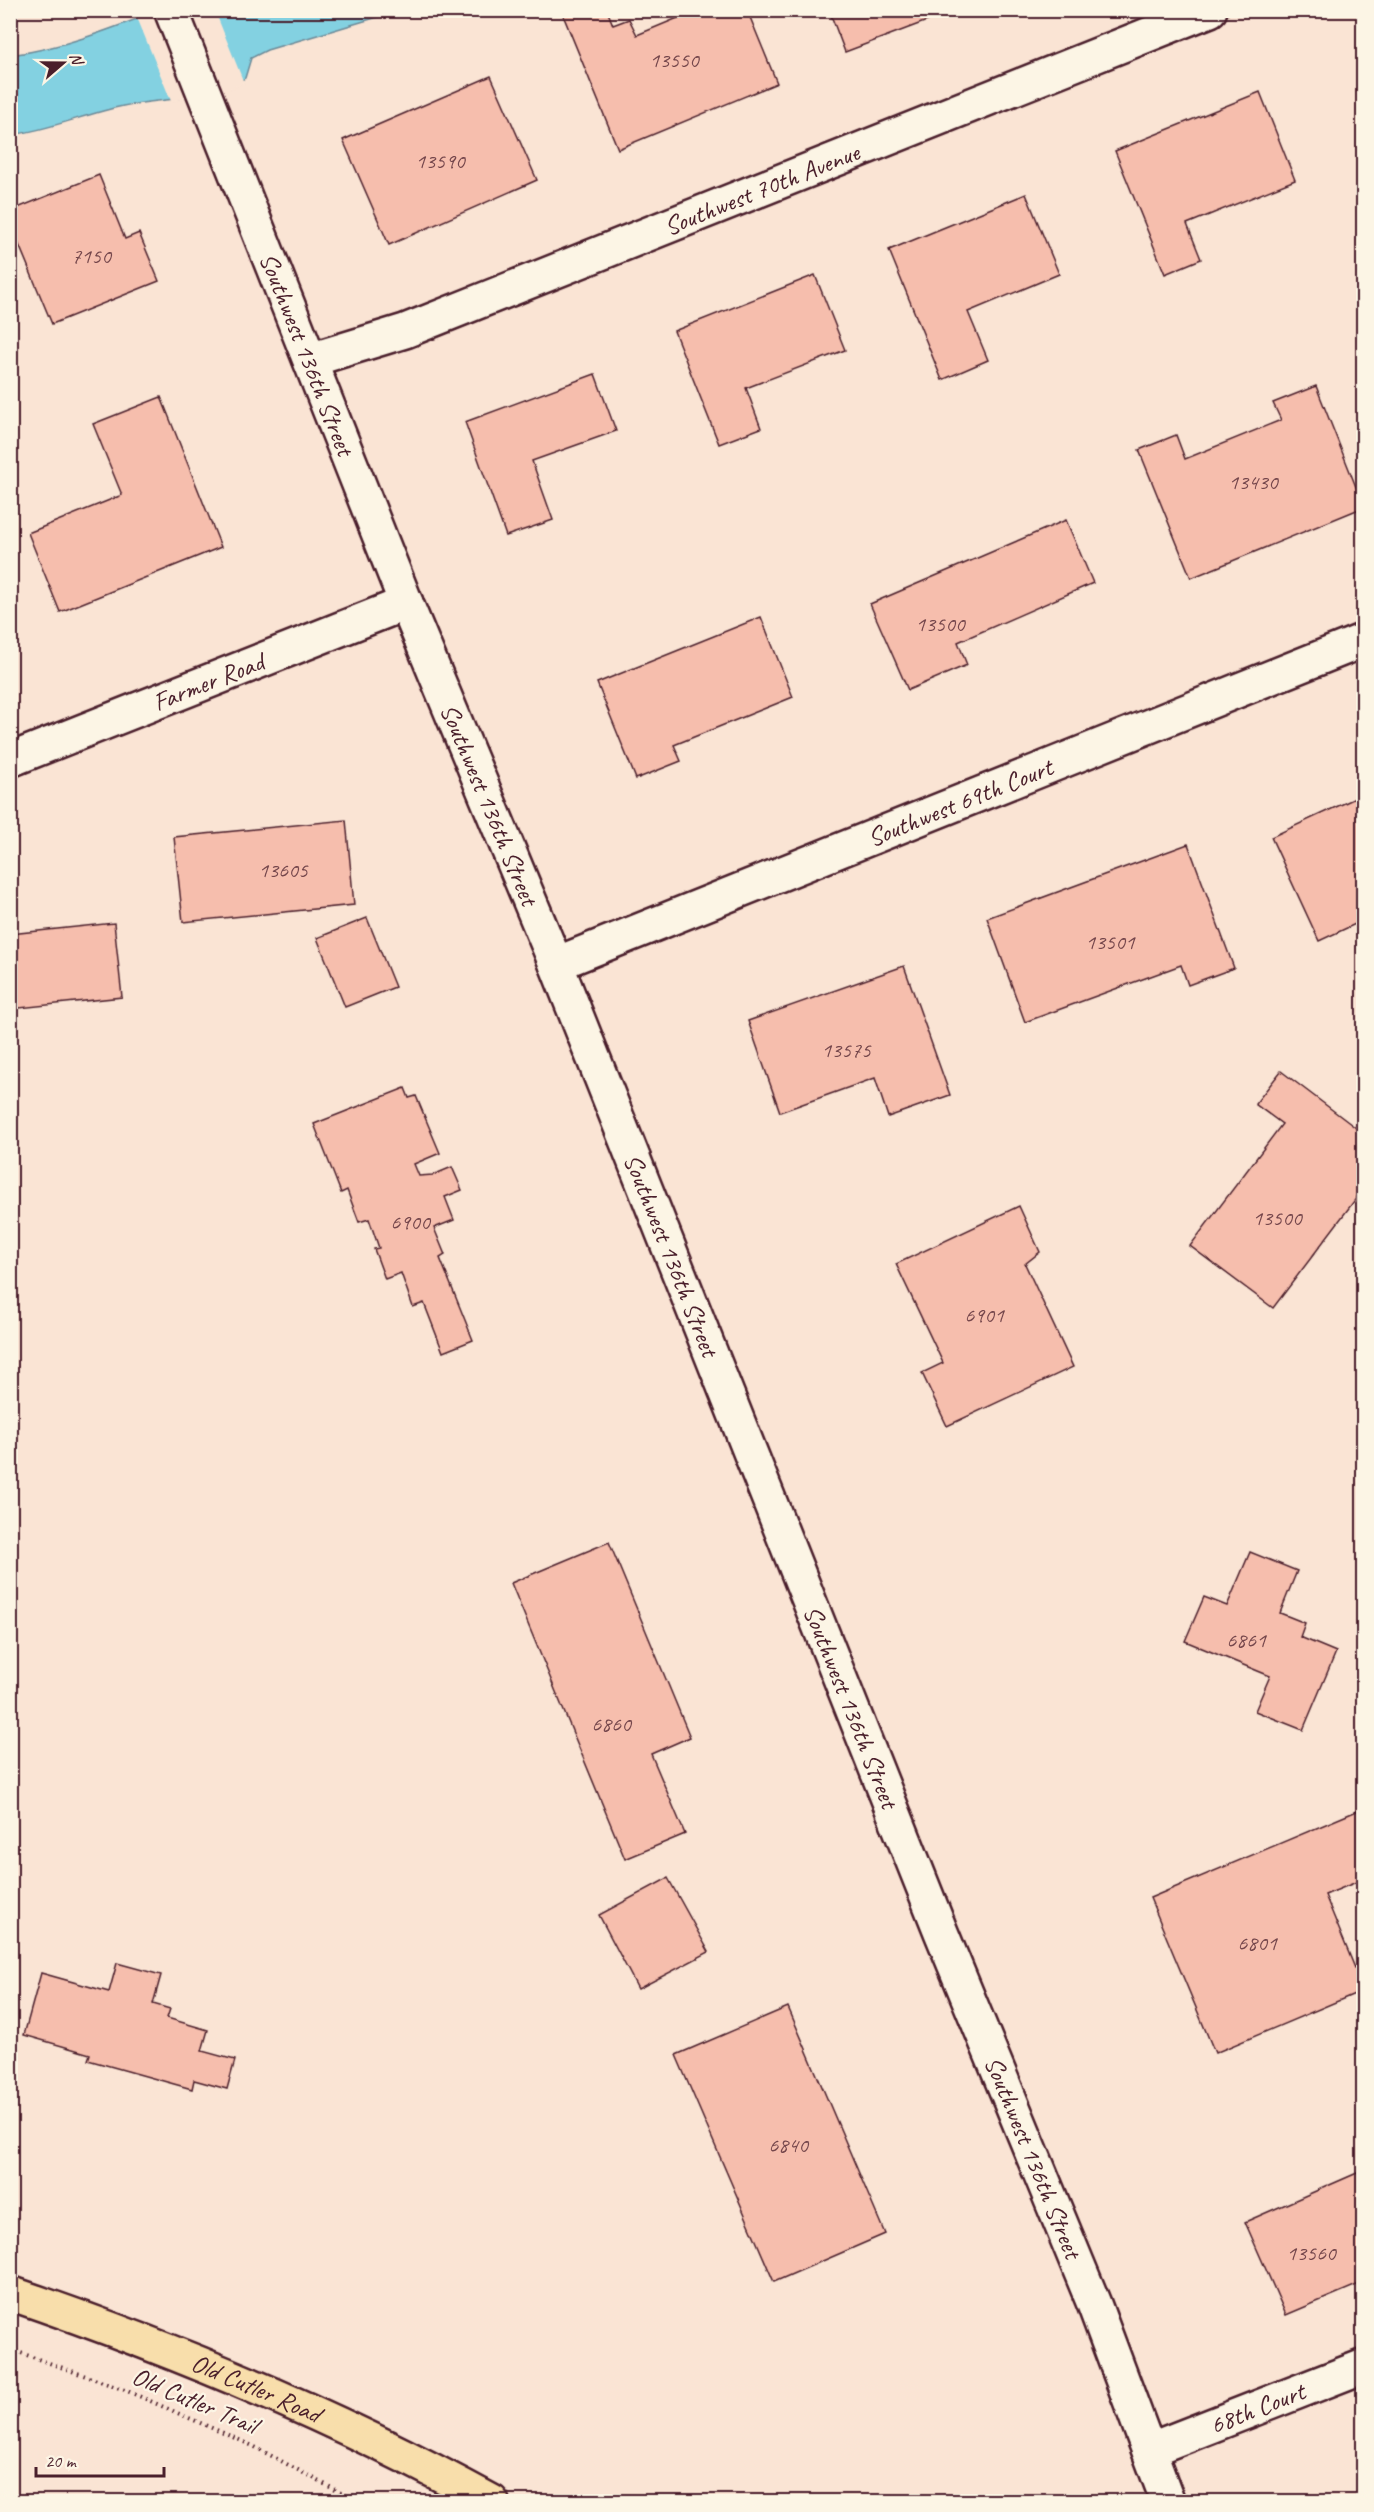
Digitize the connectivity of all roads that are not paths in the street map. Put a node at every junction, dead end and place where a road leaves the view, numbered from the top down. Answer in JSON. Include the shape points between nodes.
{"nodes":[{"id":1,"x":171,"y":10,"type":"edge"},
{"id":2,"x":1210,"y":10,"type":"edge"},
{"id":3,"x":310,"y":360,"type":"junction"},
{"id":4,"x":406,"y":603,"type":"junction"},
{"id":5,"x":1364,"y":640,"type":"edge"},
{"id":6,"x":10,"y":759,"type":"edge"},
{"id":7,"x":556,"y":964,"type":"junction"},
{"id":8,"x":10,"y":2293,"type":"edge"},
{"id":9,"x":1364,"y":2366,"type":"edge"},
{"id":10,"x":1149,"y":2450,"type":"junction"},
{"id":11,"x":492,"y":2502,"type":"edge"},
{"id":12,"x":1168,"y":2502,"type":"edge"}],
"edges":[{"from":1,"to":3,"type":"street","name":"Southwest 136th Street"},
{"from":2,"to":3,"type":"street","name":"Southwest 70th Avenue","via":[[405,332]]},
{"from":3,"to":4,"type":"street","name":"Southwest 136th Street"},
{"from":4,"to":6,"type":"street","name":"Farmer Road"},
{"from":4,"to":7,"type":"street","name":"Southwest 136th Street"},
{"from":5,"to":7,"type":"street","name":"Southwest 69th Court"},
{"from":7,"to":10,"type":"street","name":"Southwest 136th Street","via":[[941,1932],[1094,2304]]},
{"from":8,"to":11,"type":"main road","name":"Old Cutler Road","via":[[189,2358],[272,2393],[348,2427]]},
{"from":9,"to":10,"type":"street","name":"68th Court"},
{"from":10,"to":12,"type":"street","name":"Southwest 136th Street"}]}
